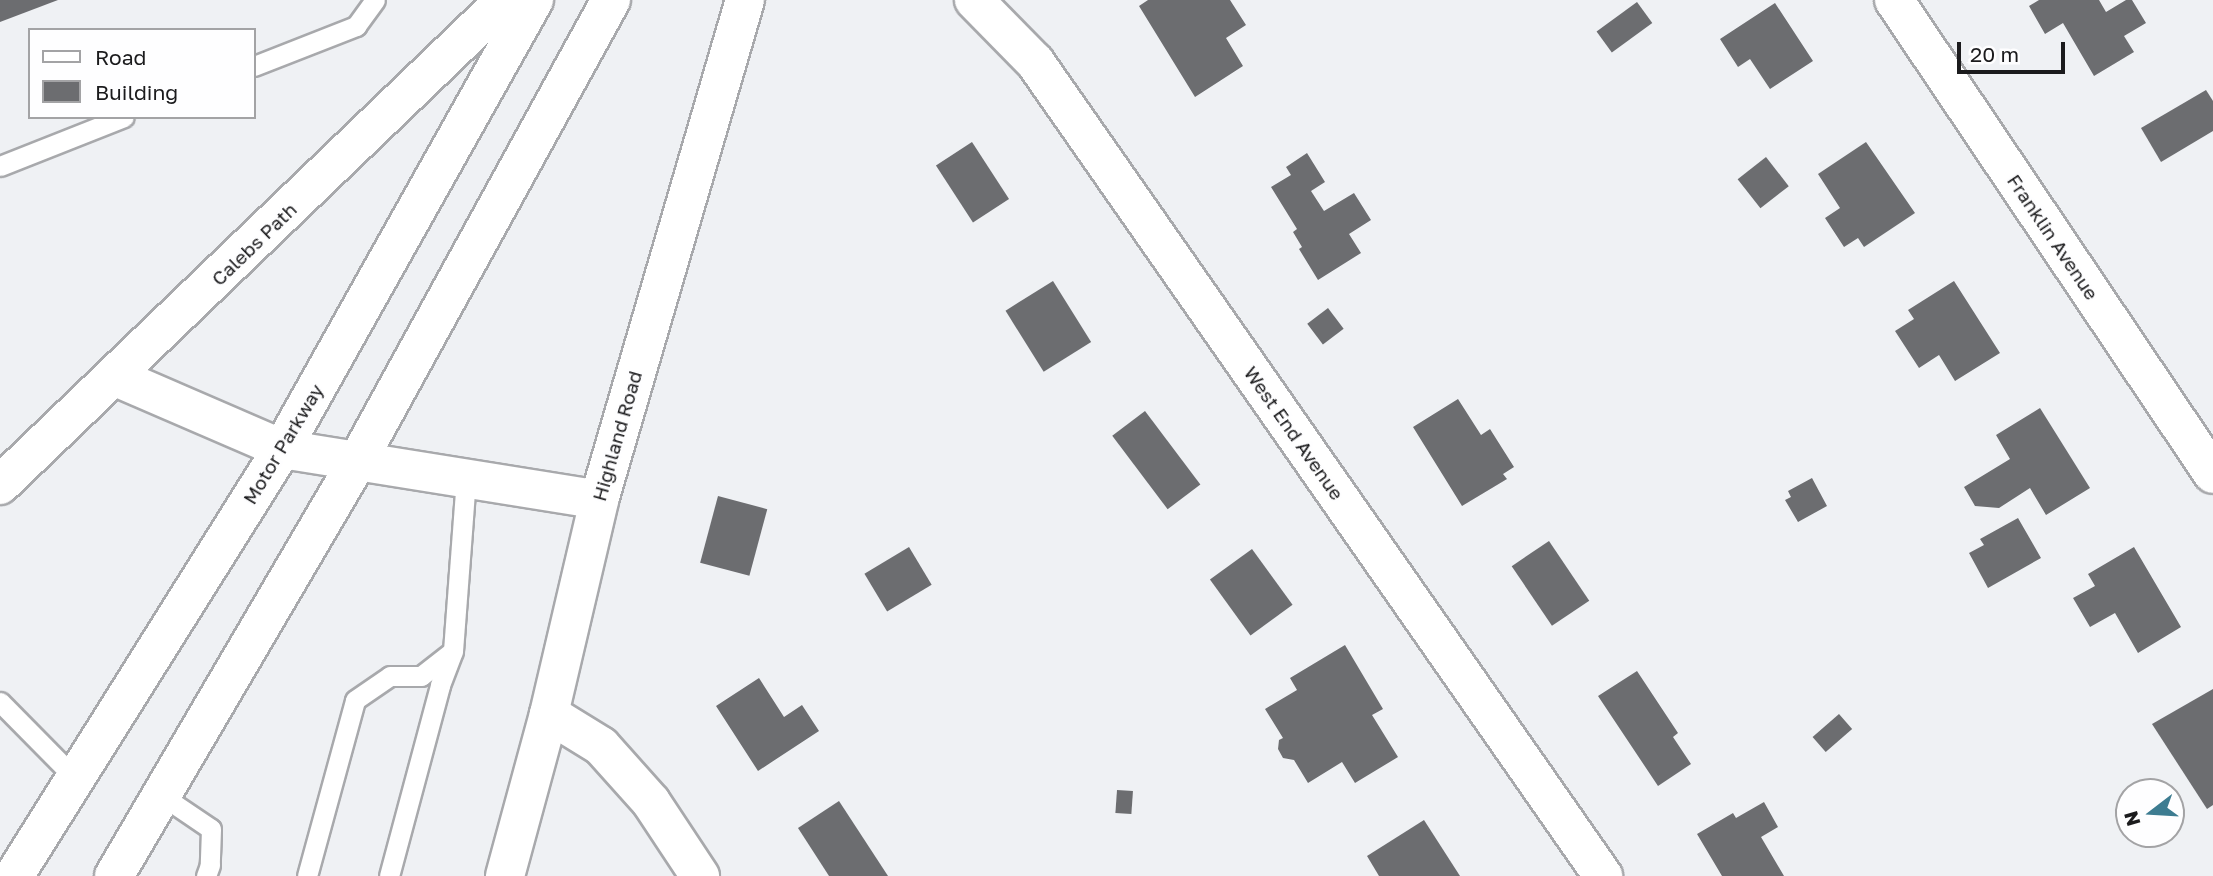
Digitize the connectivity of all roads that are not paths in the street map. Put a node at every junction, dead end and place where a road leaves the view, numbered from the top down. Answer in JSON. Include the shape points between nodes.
{"nodes":[{"id":1,"x":375,"y":0,"type":"edge"},
{"id":2,"x":505,"y":0,"type":"edge"},
{"id":3,"x":534,"y":0,"type":"edge"},
{"id":4,"x":611,"y":0,"type":"edge"},
{"id":5,"x":745,"y":0,"type":"edge"},
{"id":6,"x":974,"y":0,"type":"edge"},
{"id":7,"x":1894,"y":0,"type":"edge"},
{"id":8,"x":256,"y":65,"type":"edge"},
{"id":9,"x":119,"y":119,"type":"edge"},
{"id":10,"x":0,"y":166,"type":"edge"},
{"id":11,"x":116,"y":377,"type":"junction"},
{"id":12,"x":282,"y":449,"type":"junction"},
{"id":13,"x":358,"y":460,"type":"junction"},
{"id":14,"x":2213,"y":474,"type":"edge"},
{"id":15,"x":466,"y":478,"type":"junction"},
{"id":16,"x":0,"y":485,"type":"edge"},
{"id":17,"x":599,"y":500,"type":"junction"},
{"id":18,"x":453,"y":651,"type":"junction"},
{"id":19,"x":0,"y":702,"type":"edge"},
{"id":20,"x":549,"y":714,"type":"junction"},
{"id":21,"x":75,"y":778,"type":"junction"},
{"id":22,"x":161,"y":795,"type":"junction"},
{"id":23,"x":14,"y":876,"type":"edge"},
{"id":24,"x":114,"y":876,"type":"edge"},
{"id":25,"x":206,"y":876,"type":"edge"},
{"id":26,"x":307,"y":876,"type":"edge"},
{"id":27,"x":388,"y":876,"type":"edge"},
{"id":28,"x":505,"y":876,"type":"edge"},
{"id":29,"x":700,"y":876,"type":"edge"},
{"id":30,"x":1603,"y":876,"type":"edge"}],
"edges":[{"from":1,"to":8,"type":"lane","via":[[356,26]]},
{"from":2,"to":11,"type":"street","name":"Calebs Path"},
{"from":3,"to":12,"type":"street","name":"Motor Parkway"},
{"from":4,"to":13,"type":"street"},
{"from":5,"to":17,"type":"street","name":"Highland Road"},
{"from":6,"to":30,"type":"street","name":"West End Avenue","via":[[1035,62]]},
{"from":7,"to":14,"type":"street","name":"Franklin Avenue"},
{"from":9,"to":10,"type":"lane"},
{"from":11,"to":12,"type":"street"},
{"from":11,"to":16,"type":"street","name":"Calebs Path"},
{"from":12,"to":13,"type":"street"},
{"from":12,"to":21,"type":"street","name":"Motor Parkway"},
{"from":13,"to":15,"type":"street"},
{"from":13,"to":22,"type":"street"},
{"from":15,"to":17,"type":"street"},
{"from":15,"to":18,"type":"lane"},
{"from":17,"to":20,"type":"street","name":"Highland Road"},
{"from":18,"to":26,"type":"lane","via":[[421,676],[390,676],[355,700]]},
{"from":18,"to":27,"type":"lane"},
{"from":19,"to":21,"type":"lane"},
{"from":20,"to":28,"type":"street","name":"Highland Road"},
{"from":20,"to":29,"type":"street","via":[[601,746],[651,802]]},
{"from":21,"to":23,"type":"street","name":"Motor Parkway"},
{"from":22,"to":24,"type":"street"},
{"from":22,"to":25,"type":"lane","via":[[211,830]]}]}
